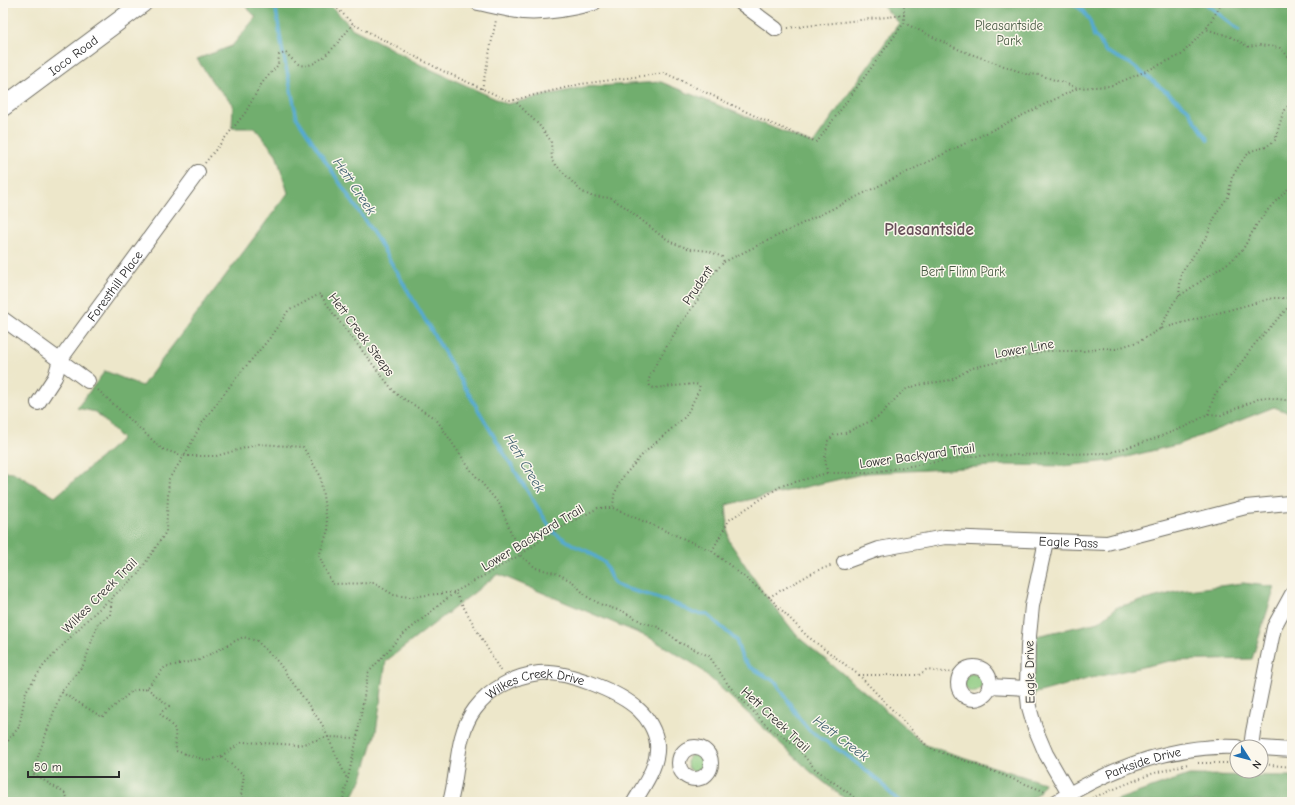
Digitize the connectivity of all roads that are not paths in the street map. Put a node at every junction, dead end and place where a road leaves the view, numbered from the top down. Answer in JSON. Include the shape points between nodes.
{"nodes":[{"id":1,"x":143,"y":3,"type":"edge"},
{"id":2,"x":478,"y":3,"type":"edge"},
{"id":3,"x":594,"y":3,"type":"edge"},
{"id":4,"x":741,"y":3,"type":"edge"},
{"id":5,"x":499,"y":5,"type":"edge"},
{"id":6,"x":776,"y":29,"type":"road end"},
{"id":7,"x":3,"y":106,"type":"edge"},
{"id":8,"x":198,"y":172,"type":"road end"},
{"id":9,"x":3,"y":319,"type":"edge"},
{"id":10,"x":60,"y":360,"type":"junction"},
{"id":11,"x":88,"y":381,"type":"road end"},
{"id":12,"x":38,"y":403,"type":"dead end"},
{"id":13,"x":1292,"y":504,"type":"edge"},
{"id":14,"x":1046,"y":541,"type":"junction"},
{"id":15,"x":844,"y":562,"type":"road end"},
{"id":16,"x":1292,"y":594,"type":"edge"},
{"id":17,"x":989,"y":686,"type":"dead end"},
{"id":18,"x":1027,"y":688,"type":"junction"},
{"id":19,"x":1252,"y":739,"type":"edge"},
{"id":20,"x":1229,"y":747,"type":"edge"},
{"id":21,"x":1269,"y":749,"type":"edge"},
{"id":22,"x":1292,"y":750,"type":"edge"},
{"id":23,"x":657,"y":756,"type":"junction"},
{"id":24,"x":679,"y":760,"type":"dead end"},
{"id":25,"x":1069,"y":794,"type":"junction"},
{"id":26,"x":450,"y":802,"type":"edge"},
{"id":27,"x":634,"y":802,"type":"edge"},
{"id":28,"x":1056,"y":802,"type":"edge"}],
"edges":[{"from":1,"to":7,"type":"main road","name":"Ioco Road"},
{"from":2,"to":5,"type":"street"},
{"from":3,"to":5,"type":"street","via":[[546,12],[524,12]]},
{"from":4,"to":6,"type":"street"},
{"from":8,"to":10,"type":"street","name":"Foresthill Place"},
{"from":9,"to":10,"type":"street"},
{"from":10,"to":11,"type":"street"},
{"from":10,"to":12,"type":"street","name":"Foresthill Place","via":[[55,377]]},
{"from":13,"to":14,"type":"street","name":"Eagle Pass","via":[[1246,507],[1107,543]]},
{"from":14,"to":15,"type":"street","name":"Eagle Pass","via":[[945,537],[879,548]]},
{"from":14,"to":18,"type":"street","name":"Eagle Drive","via":[[1032,606]]},
{"from":16,"to":19,"type":"street","via":[[1274,627]]},
{"from":17,"to":18,"type":"street"},
{"from":18,"to":25,"type":"street","name":"Eagle Drive","via":[[1035,728],[1046,754]]},
{"from":20,"to":25,"type":"street","name":"Parkside Drive","via":[[1161,754],[1119,770]]},
{"from":21,"to":22,"type":"street"},
{"from":23,"to":24,"type":"street"},
{"from":23,"to":26,"type":"street","name":"Wilkes Creek Drive","via":[[656,739],[650,723],[640,710],[623,699],[588,682],[560,674],[540,673],[520,677],[493,692],[474,711],[459,747]]},
{"from":23,"to":27,"type":"street","name":"Wilkes Creek Drive"},
{"from":25,"to":28,"type":"street","name":"Parkside Drive"}]}
